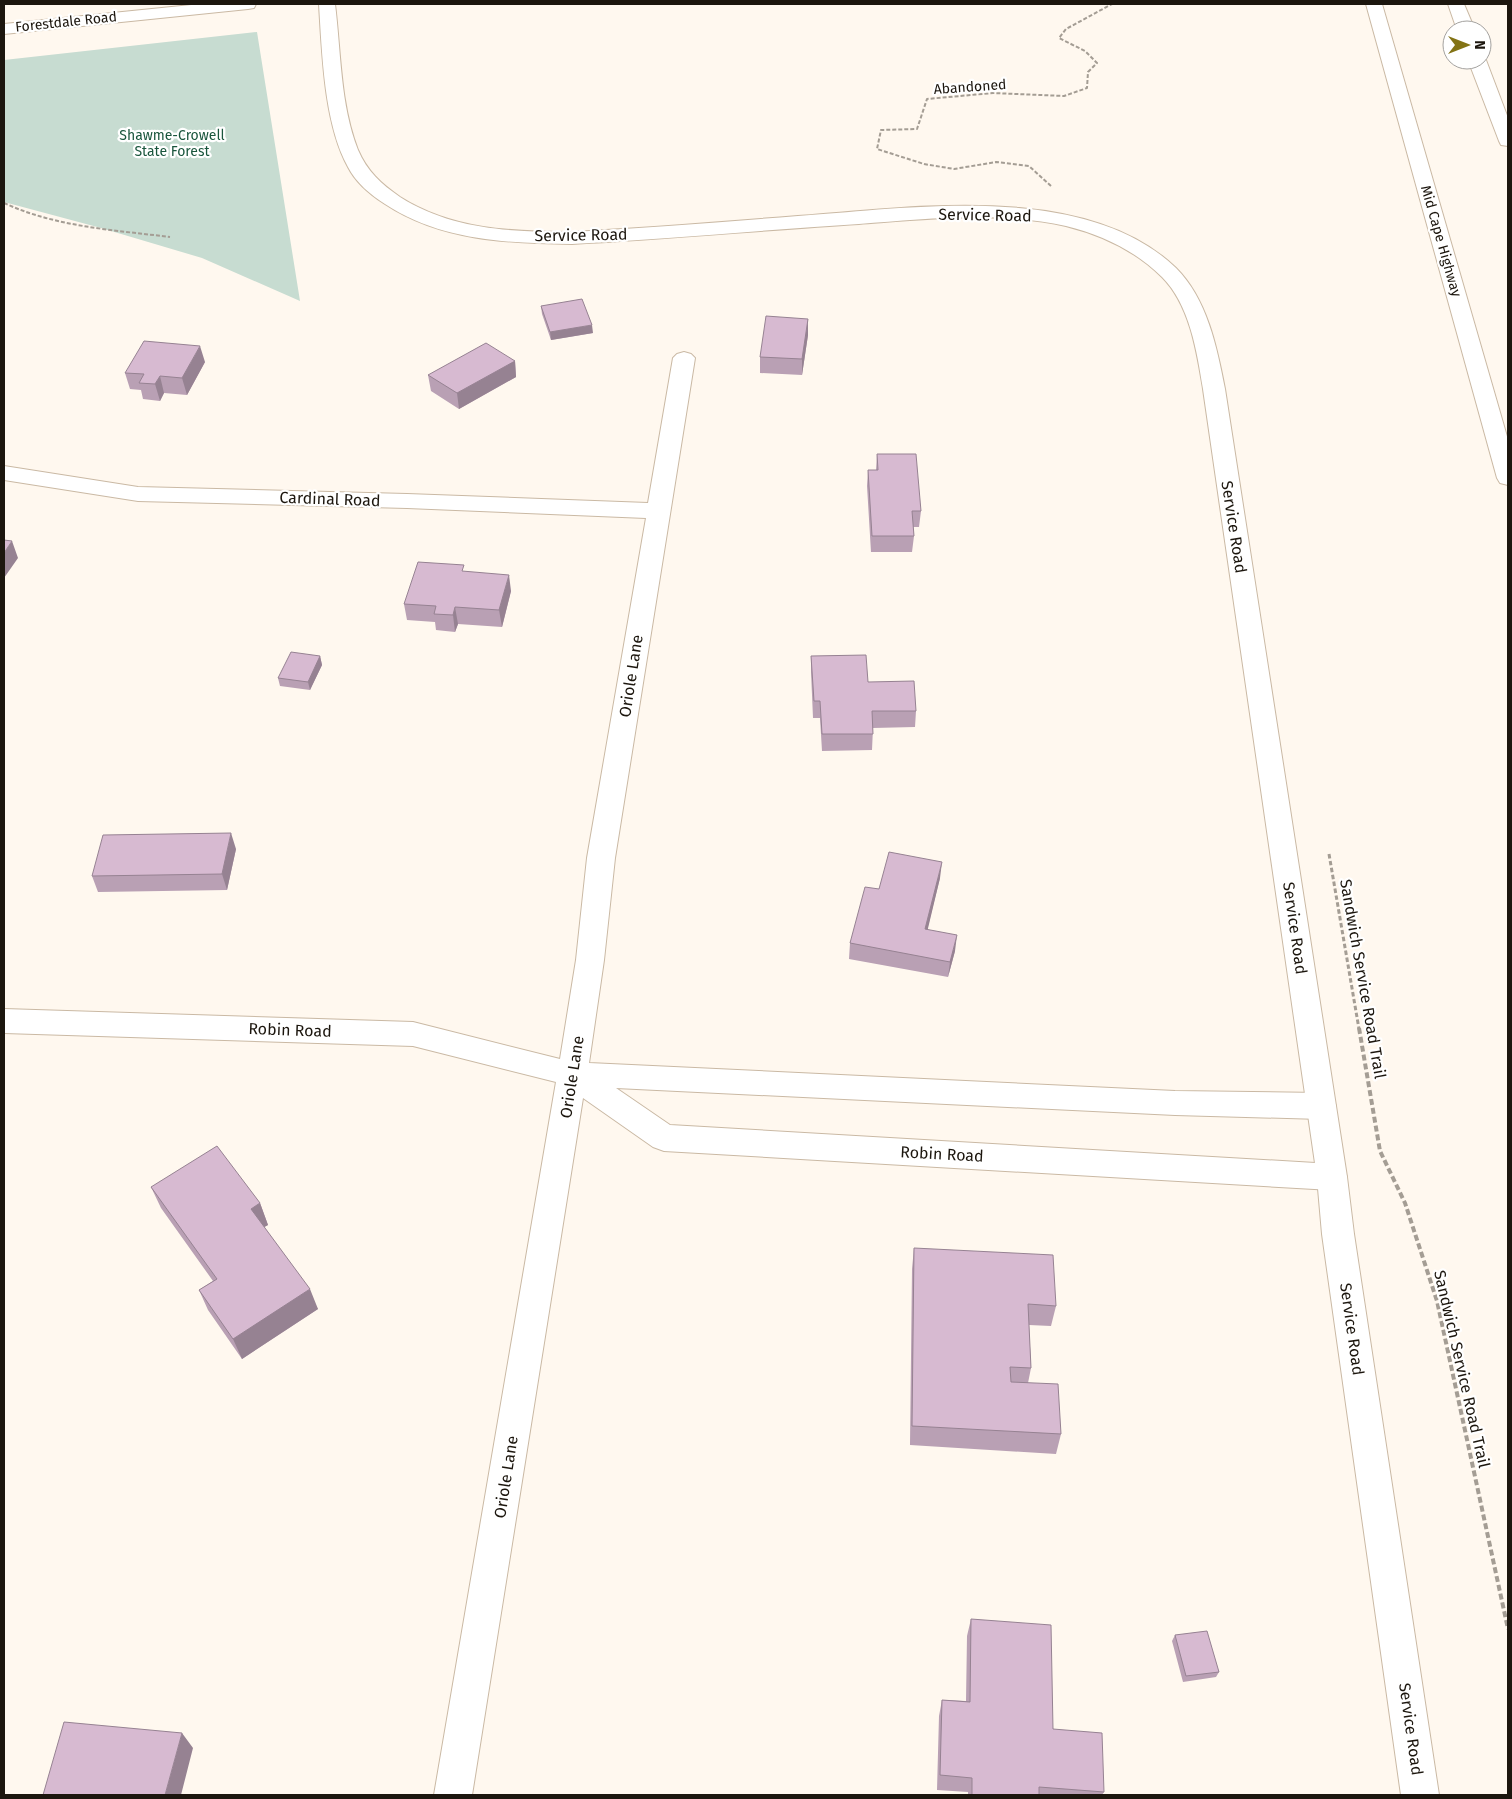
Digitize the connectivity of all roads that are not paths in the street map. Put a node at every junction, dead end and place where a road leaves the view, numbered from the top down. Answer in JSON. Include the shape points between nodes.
{"nodes":[{"id":1,"x":248,"y":4,"type":"edge"},
{"id":2,"x":327,"y":4,"type":"edge"},
{"id":3,"x":1374,"y":4,"type":"edge"},
{"id":4,"x":1456,"y":4,"type":"edge"},
{"id":5,"x":1462,"y":20,"type":"edge"},
{"id":6,"x":4,"y":29,"type":"edge"},
{"id":7,"x":1482,"y":70,"type":"edge"},
{"id":8,"x":1508,"y":141,"type":"edge"},
{"id":9,"x":684,"y":358,"type":"dead end"},
{"id":10,"x":4,"y":473,"type":"edge"},
{"id":11,"x":1508,"y":478,"type":"edge"},
{"id":12,"x":658,"y":511,"type":"junction"},
{"id":13,"x":4,"y":1022,"type":"edge"},
{"id":14,"x":572,"y":1074,"type":"junction"},
{"id":15,"x":1321,"y":1106,"type":"junction"},
{"id":16,"x":1332,"y":1177,"type":"junction"},
{"id":17,"x":453,"y":1795,"type":"edge"},
{"id":18,"x":1420,"y":1795,"type":"edge"}],
"edges":[{"from":1,"to":6,"type":"main road","name":"Forestdale Road"},
{"from":2,"to":15,"type":"main road","name":"Service Road","via":[[339,109],[357,167],[386,197],[404,210],[427,220],[484,234],[557,237],[896,215],[1007,212],[1061,220],[1114,236],[1154,259],[1170,273],[1191,306],[1208,356]]},
{"from":3,"to":11,"type":"main road","name":"Mid Cape Highway"},
{"from":4,"to":5,"type":"main road"},
{"from":7,"to":8,"type":"main road"},
{"from":9,"to":12,"type":"main road","name":"Oriole Lane"},
{"from":10,"to":12,"type":"main road","name":"Cardinal Road","via":[[138,494]]},
{"from":12,"to":14,"type":"main road","name":"Oriole Lane","via":[[601,858],[590,960]]},
{"from":13,"to":14,"type":"main road","name":"Robin Road","via":[[413,1034]]},
{"from":14,"to":15,"type":"main road","name":"Robin Road","via":[[1165,1102]]},
{"from":14,"to":16,"type":"main road","name":"Robin Road","via":[[664,1138]]},
{"from":14,"to":17,"type":"main road","name":"Oriole Lane"},
{"from":15,"to":16,"type":"main road","name":"Service Road"},
{"from":16,"to":18,"type":"main road","name":"Service Road"}]}
